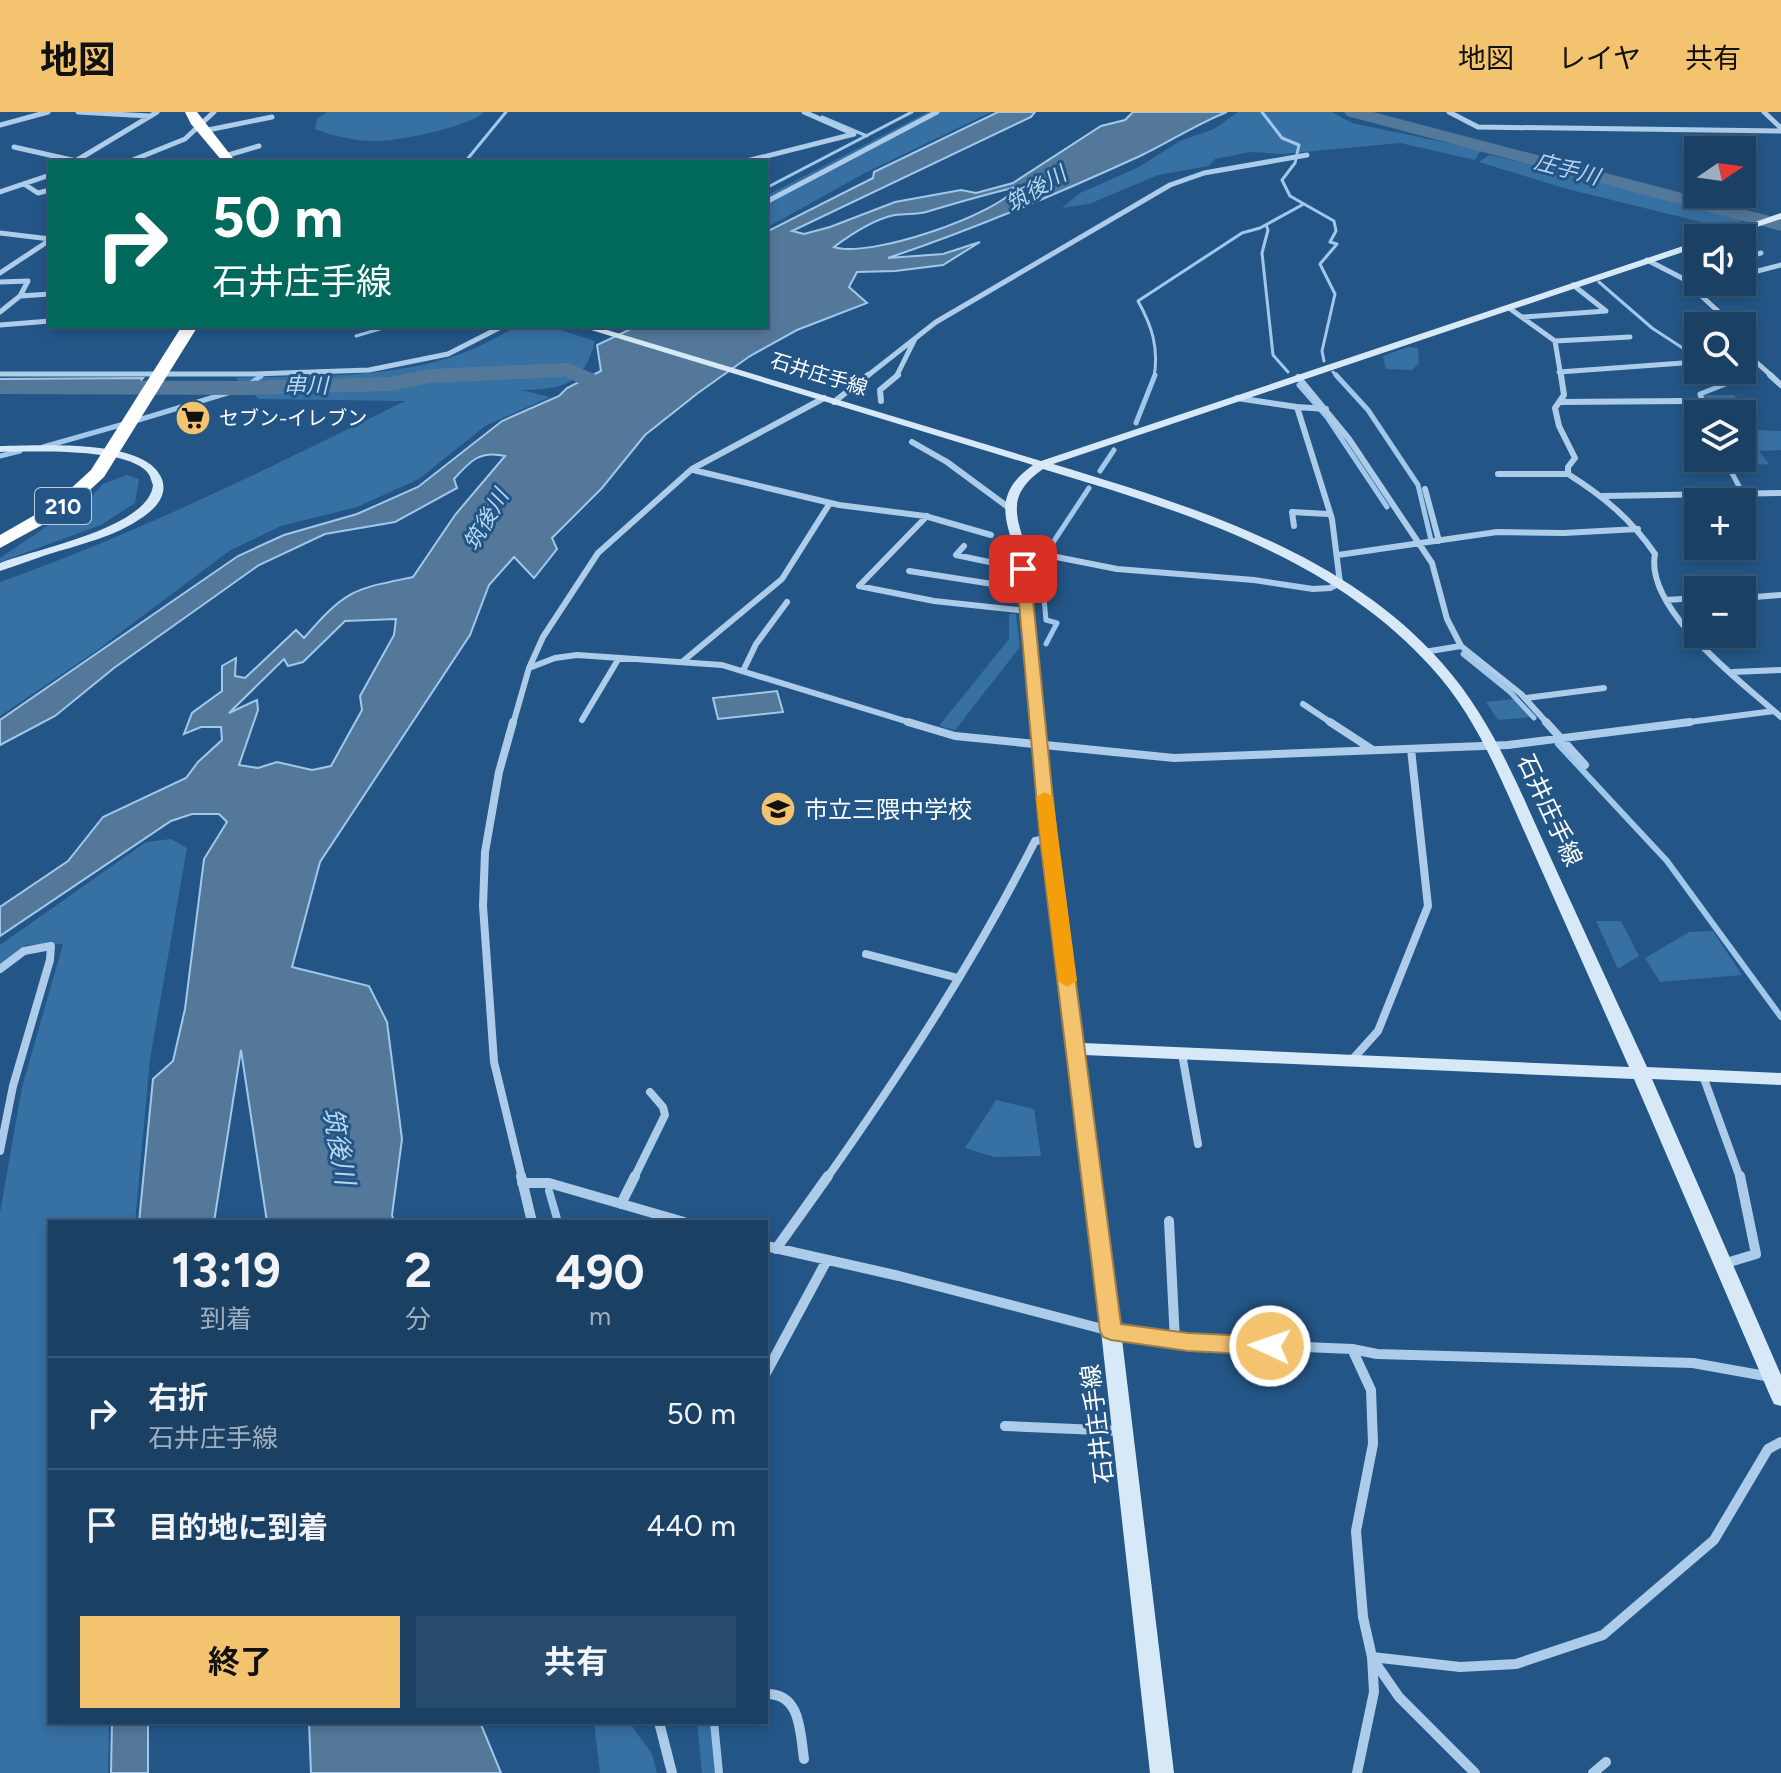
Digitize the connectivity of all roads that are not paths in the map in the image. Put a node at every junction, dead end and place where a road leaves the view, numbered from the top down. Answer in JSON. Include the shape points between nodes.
{"nodes":[{"id":1,"x":48,"y":112,"type":"edge"},
{"id":2,"x":78,"y":112,"type":"edge"},
{"id":3,"x":157,"y":112,"type":"edge"},
{"id":4,"x":191,"y":112,"type":"edge"},
{"id":5,"x":214,"y":112,"type":"edge"},
{"id":6,"x":804,"y":112,"type":"edge"},
{"id":7,"x":937,"y":112,"type":"edge"},
{"id":8,"x":1449,"y":112,"type":"edge"},
{"id":9,"x":1764,"y":112,"type":"edge"},
{"id":10,"x":151,"y":116,"type":"junction"},
{"id":11,"x":272,"y":117,"type":"dead end"},
{"id":12,"x":0,"y":125,"type":"edge"},
{"id":13,"x":202,"y":129,"type":"junction"},
{"id":14,"x":1781,"y":129,"type":"edge"},
{"id":15,"x":259,"y":146,"type":"dead end"},
{"id":16,"x":14,"y":147,"type":"dead end"},
{"id":17,"x":1307,"y":155,"type":"dead end"},
{"id":18,"x":227,"y":159,"type":"edge"},
{"id":19,"x":71,"y":160,"type":"edge"},
{"id":20,"x":77,"y":160,"type":"edge"},
{"id":21,"x":134,"y":160,"type":"edge"},
{"id":22,"x":751,"y":160,"type":"edge"},
{"id":23,"x":48,"y":176,"type":"edge"},
{"id":24,"x":24,"y":184,"type":"junction"},
{"id":25,"x":48,"y":190,"type":"edge"},
{"id":26,"x":0,"y":192,"type":"edge"},
{"id":27,"x":768,"y":201,"type":"edge"},
{"id":28,"x":1781,"y":216,"type":"edge"},
{"id":29,"x":1756,"y":224,"type":"edge"},
{"id":30,"x":0,"y":233,"type":"edge"},
{"id":31,"x":48,"y":238,"type":"edge"},
{"id":32,"x":48,"y":239,"type":"edge"},
{"id":33,"x":1684,"y":248,"type":"edge"},
{"id":34,"x":1761,"y":253,"type":"dead end"},
{"id":35,"x":1756,"y":254,"type":"edge"},
{"id":36,"x":1647,"y":260,"type":"junction"},
{"id":37,"x":1781,"y":265,"type":"edge"},
{"id":38,"x":1756,"y":272,"type":"edge"},
{"id":39,"x":0,"y":273,"type":"edge"},
{"id":40,"x":1684,"y":281,"type":"edge"},
{"id":41,"x":0,"y":282,"type":"edge"},
{"id":42,"x":1573,"y":285,"type":"junction"},
{"id":43,"x":48,"y":294,"type":"edge"},
{"id":44,"x":20,"y":296,"type":"junction"},
{"id":45,"x":1703,"y":296,"type":"edge"},
{"id":46,"x":1509,"y":308,"type":"junction"},
{"id":47,"x":0,"y":312,"type":"edge"},
{"id":48,"x":1719,"y":312,"type":"edge"},
{"id":49,"x":1523,"y":317,"type":"junction"},
{"id":50,"x":48,"y":321,"type":"edge"},
{"id":51,"x":0,"y":325,"type":"edge"},
{"id":52,"x":189,"y":328,"type":"edge"},
{"id":53,"x":499,"y":328,"type":"edge"},
{"id":54,"x":590,"y":328,"type":"edge"},
{"id":55,"x":917,"y":335,"type":"junction"},
{"id":56,"x":1630,"y":337,"type":"dead end"},
{"id":57,"x":1555,"y":341,"type":"junction"},
{"id":58,"x":1756,"y":362,"type":"edge"},
{"id":59,"x":1683,"y":363,"type":"dead end"},
{"id":60,"x":1559,"y":372,"type":"junction"},
{"id":61,"x":0,"y":374,"type":"edge"},
{"id":62,"x":159,"y":374,"type":"junction"},
{"id":63,"x":1298,"y":377,"type":"junction"},
{"id":64,"x":1781,"y":385,"type":"edge"},
{"id":65,"x":1237,"y":398,"type":"junction"},
{"id":66,"x":829,"y":400,"type":"junction"},
{"id":67,"x":881,"y":401,"type":"dead end"},
{"id":68,"x":1684,"y":401,"type":"edge"},
{"id":69,"x":1559,"y":402,"type":"junction"},
{"id":70,"x":1297,"y":407,"type":"junction"},
{"id":71,"x":1326,"y":409,"type":"junction"},
{"id":72,"x":912,"y":442,"type":"dead end"},
{"id":73,"x":0,"y":449,"type":"edge"},
{"id":74,"x":112,"y":453,"type":"junction"},
{"id":75,"x":1042,"y":464,"type":"junction"},
{"id":76,"x":692,"y":469,"type":"junction"},
{"id":77,"x":1498,"y":474,"type":"dead end"},
{"id":78,"x":1568,"y":474,"type":"junction"},
{"id":79,"x":1425,"y":489,"type":"dead end"},
{"id":80,"x":1781,"y":493,"type":"edge"},
{"id":81,"x":1603,"y":496,"type":"junction"},
{"id":82,"x":830,"y":503,"type":"junction"},
{"id":83,"x":1008,"y":507,"type":"junction"},
{"id":84,"x":1328,"y":514,"type":"junction"},
{"id":85,"x":927,"y":516,"type":"junction"},
{"id":86,"x":1294,"y":526,"type":"dead end"},
{"id":87,"x":1638,"y":529,"type":"junction"},
{"id":88,"x":991,"y":535,"type":"dead end"},
{"id":89,"x":1439,"y":541,"type":"junction"},
{"id":90,"x":0,"y":543,"type":"edge"},
{"id":91,"x":1418,"y":545,"type":"junction"},
{"id":92,"x":964,"y":546,"type":"dead end"},
{"id":93,"x":1021,"y":550,"type":"junction"},
{"id":94,"x":1338,"y":555,"type":"junction"},
{"id":95,"x":0,"y":567,"type":"edge"},
{"id":96,"x":1023,"y":569,"type":"junction"},
{"id":97,"x":909,"y":571,"type":"dead end"},
{"id":98,"x":1340,"y":583,"type":"junction"},
{"id":99,"x":1025,"y":589,"type":"junction"},
{"id":100,"x":1781,"y":595,"type":"edge"},
{"id":101,"x":1756,"y":597,"type":"edge"},
{"id":102,"x":1684,"y":599,"type":"edge"},
{"id":103,"x":1666,"y":600,"type":"junction"},
{"id":104,"x":787,"y":602,"type":"dead end"},
{"id":105,"x":1027,"y":611,"type":"junction"},
{"id":106,"x":1461,"y":646,"type":"junction"},
{"id":107,"x":1424,"y":652,"type":"junction"},
{"id":108,"x":619,"y":658,"type":"junction"},
{"id":109,"x":681,"y":662,"type":"junction"},
{"id":110,"x":529,"y":668,"type":"junction"},
{"id":111,"x":1781,"y":670,"type":"edge"},
{"id":112,"x":743,"y":671,"type":"junction"},
{"id":113,"x":1733,"y":672,"type":"junction"},
{"id":114,"x":1604,"y":688,"type":"dead end"},
{"id":115,"x":1526,"y":698,"type":"junction"},
{"id":116,"x":1303,"y":704,"type":"dead end"},
{"id":117,"x":1774,"y":711,"type":"junction"},
{"id":118,"x":1781,"y":717,"type":"edge"},
{"id":119,"x":582,"y":720,"type":"dead end"},
{"id":120,"x":1562,"y":737,"type":"junction"},
{"id":121,"x":1040,"y":745,"type":"junction"},
{"id":122,"x":1493,"y":746,"type":"junction"},
{"id":123,"x":1411,"y":749,"type":"junction"},
{"id":124,"x":1374,"y":751,"type":"junction"},
{"id":125,"x":1585,"y":765,"type":"dead end"},
{"id":126,"x":1048,"y":839,"type":"junction"},
{"id":127,"x":866,"y":954,"type":"dead end"},
{"id":128,"x":0,"y":969,"type":"edge"},
{"id":129,"x":958,"y":978,"type":"junction"},
{"id":130,"x":1076,"y":1049,"type":"junction"},
{"id":131,"x":1182,"y":1054,"type":"junction"},
{"id":132,"x":1351,"y":1061,"type":"junction"},
{"id":133,"x":1641,"y":1074,"type":"junction"},
{"id":134,"x":1703,"y":1076,"type":"junction"},
{"id":135,"x":1781,"y":1079,"type":"edge"},
{"id":136,"x":650,"y":1092,"type":"dead end"},
{"id":137,"x":1198,"y":1144,"type":"dead end"},
{"id":138,"x":0,"y":1151,"type":"edge"},
{"id":139,"x":522,"y":1183,"type":"junction"},
{"id":140,"x":621,"y":1204,"type":"junction"},
{"id":141,"x":531,"y":1220,"type":"edge"},
{"id":142,"x":677,"y":1220,"type":"edge"},
{"id":143,"x":1169,"y":1221,"type":"dead end"},
{"id":144,"x":771,"y":1247,"type":"edge"},
{"id":145,"x":827,"y":1260,"type":"junction"},
{"id":146,"x":1723,"y":1264,"type":"junction"},
{"id":147,"x":1111,"y":1331,"type":"junction"},
{"id":148,"x":1175,"y":1341,"type":"junction"},
{"id":149,"x":1352,"y":1349,"type":"junction"},
{"id":150,"x":768,"y":1369,"type":"edge"},
{"id":151,"x":1772,"y":1377,"type":"junction"},
{"id":152,"x":1781,"y":1398,"type":"edge"},
{"id":153,"x":1005,"y":1426,"type":"dead end"},
{"id":154,"x":1123,"y":1431,"type":"junction"},
{"id":155,"x":1781,"y":1442,"type":"edge"},
{"id":156,"x":1372,"y":1657,"type":"junction"},
{"id":157,"x":768,"y":1694,"type":"edge"},
{"id":158,"x":660,"y":1724,"type":"edge"},
{"id":159,"x":804,"y":1759,"type":"dead end"},
{"id":160,"x":1606,"y":1762,"type":"dead end"},
{"id":161,"x":672,"y":1773,"type":"edge"},
{"id":162,"x":1162,"y":1773,"type":"edge"},
{"id":163,"x":1357,"y":1773,"type":"edge"},
{"id":164,"x":1475,"y":1773,"type":"edge"},
{"id":165,"x":1593,"y":1773,"type":"edge"}],
"edges":[{"from":1,"to":12,"type":"street"},
{"from":2,"to":10,"type":"street"},
{"from":3,"to":10,"type":"street"},
{"from":4,"to":13,"type":"highway"},
{"from":5,"to":13,"type":"street"},
{"from":6,"to":22,"type":"street","via":[[854,134]]},
{"from":7,"to":27,"type":"street"},
{"from":8,"to":14,"type":"street","via":[[1478,127]]},
{"from":9,"to":14,"type":"street"},
{"from":10,"to":20,"type":"street"},
{"from":11,"to":13,"type":"street"},
{"from":13,"to":18,"type":"highway"},
{"from":13,"to":21,"type":"street"},
{"from":15,"to":18,"type":"street"},
{"from":16,"to":19,"type":"street"},
{"from":17,"to":55,"type":"street","via":[[1204,173],[1170,185]]},
{"from":23,"to":24,"type":"street"},
{"from":24,"to":25,"type":"street","via":[[38,193]]},
{"from":24,"to":26,"type":"street"},
{"from":28,"to":29,"type":"street"},
{"from":30,"to":31,"type":"street"},
{"from":32,"to":39,"type":"street"},
{"from":33,"to":36,"type":"street"},
{"from":34,"to":35,"type":"street"},
{"from":36,"to":40,"type":"street"},
{"from":36,"to":42,"type":"street"},
{"from":37,"to":38,"type":"street"},
{"from":41,"to":44,"type":"street","via":[[28,281]]},
{"from":42,"to":46,"type":"street"},
{"from":42,"to":49,"type":"street","via":[[1606,311]]},
{"from":43,"to":44,"type":"street"},
{"from":44,"to":47,"type":"street"},
{"from":45,"to":48,"type":"street"},
{"from":46,"to":49,"type":"street"},
{"from":46,"to":63,"type":"street"},
{"from":49,"to":57,"type":"street"},
{"from":50,"to":51,"type":"street"},
{"from":52,"to":62,"type":"highway","number":"210"},
{"from":53,"to":62,"type":"street","via":[[448,354],[369,370]]},
{"from":54,"to":66,"type":"street","name":"石井庄手線"},
{"from":55,"to":66,"type":"street","via":[[872,375]]},
{"from":55,"to":67,"type":"street","via":[[900,374],[880,390]]},
{"from":56,"to":57,"type":"street"},
{"from":57,"to":60,"type":"street"},
{"from":58,"to":64,"type":"street"},
{"from":59,"to":60,"type":"street"},
{"from":60,"to":69,"type":"street","via":[[1564,395]]},
{"from":61,"to":62,"type":"street"},
{"from":62,"to":74,"type":"highway","number":"210"},
{"from":63,"to":65,"type":"street"},
{"from":63,"to":71,"type":"street"},
{"from":65,"to":70,"type":"street"},
{"from":65,"to":75,"type":"street"},
{"from":66,"to":75,"type":"street","name":"石井庄手線"},
{"from":66,"to":76,"type":"street"},
{"from":68,"to":69,"type":"street"},
{"from":69,"to":78,"type":"street","via":[[1559,426],[1575,458]]},
{"from":70,"to":71,"type":"street"},
{"from":70,"to":84,"type":"street","via":[[1313,446]]},
{"from":71,"to":91,"type":"street"},
{"from":72,"to":83,"type":"street"},
{"from":73,"to":74,"type":"street"},
{"from":74,"to":90,"type":"highway","number":"210","via":[[79,493]]},
{"from":74,"to":95,"type":"street","via":[[142,462],[157,477],[155,500],[126,523]]},
{"from":75,"to":83,"type":"street","via":[[1013,489]]},
{"from":75,"to":98,"type":"street","name":"石井庄手線","via":[[1260,540]]},
{"from":76,"to":82,"type":"street"},
{"from":76,"to":110,"type":"street","via":[[598,553]]},
{"from":77,"to":78,"type":"street"},
{"from":78,"to":81,"type":"street"},
{"from":79,"to":89,"type":"street"},
{"from":80,"to":81,"type":"street"},
{"from":81,"to":87,"type":"street"},
{"from":82,"to":85,"type":"street"},
{"from":82,"to":109,"type":"street","via":[[782,579]]},
{"from":83,"to":93,"type":"street","name":"石井庄手線"},
{"from":84,"to":86,"type":"street","via":[[1292,512]]},
{"from":84,"to":94,"type":"street"},
{"from":85,"to":88,"type":"street"},
{"from":85,"to":105,"type":"street","via":[[859,586]]},
{"from":87,"to":89,"type":"street","via":[[1497,532]]},
{"from":87,"to":103,"type":"street","via":[[1655,554],[1652,571]]},
{"from":89,"to":91,"type":"street"},
{"from":91,"to":94,"type":"street"},
{"from":91,"to":106,"type":"street","via":[[1432,563],[1447,619]]},
{"from":92,"to":96,"type":"street","via":[[956,555]]},
{"from":93,"to":96,"type":"street","name":"石井庄手線"},
{"from":93,"to":98,"type":"street","via":[[1117,569],[1313,589]]},
{"from":94,"to":98,"type":"street"},
{"from":96,"to":99,"type":"street","name":"石井庄手線"},
{"from":97,"to":99,"type":"street"},
{"from":98,"to":107,"type":"street","name":"石井庄手線"},
{"from":99,"to":105,"type":"street","name":"石井庄手線"},
{"from":100,"to":101,"type":"street"},
{"from":102,"to":103,"type":"street"},
{"from":103,"to":113,"type":"street","via":[[1683,625]]},
{"from":104,"to":112,"type":"street"},
{"from":105,"to":121,"type":"street","name":"石井庄手線"},
{"from":106,"to":107,"type":"street"},
{"from":106,"to":115,"type":"street"},
{"from":107,"to":122,"type":"street","name":"石井庄手線","via":[[1464,699]]},
{"from":108,"to":109,"type":"street"},
{"from":108,"to":110,"type":"street","via":[[577,655]]},
{"from":108,"to":119,"type":"street"},
{"from":109,"to":112,"type":"street"},
{"from":110,"to":139,"type":"street","via":[[499,772],[485,852],[483,906],[494,1062]]},
{"from":111,"to":113,"type":"street"},
{"from":112,"to":121,"type":"street","via":[[955,736]]},
{"from":113,"to":117,"type":"street"},
{"from":114,"to":115,"type":"street"},
{"from":115,"to":120,"type":"street"},
{"from":116,"to":124,"type":"street"},
{"from":117,"to":118,"type":"street"},
{"from":117,"to":120,"type":"street"},
{"from":120,"to":122,"type":"street"},
{"from":120,"to":125,"type":"street"},
{"from":121,"to":124,"type":"street","via":[[1199,758]]},
{"from":121,"to":126,"type":"street","name":"石井庄手線"},
{"from":122,"to":123,"type":"street"},
{"from":122,"to":133,"type":"street","name":"石井庄手線"},
{"from":123,"to":124,"type":"street"},
{"from":123,"to":132,"type":"street","via":[[1428,906],[1378,1031]]},
{"from":126,"to":129,"type":"street","via":[[1035,841]]},
{"from":126,"to":130,"type":"street","name":"石井庄手線"},
{"from":127,"to":129,"type":"street"},
{"from":128,"to":138,"type":"street","via":[[24,951],[51,946]]},
{"from":129,"to":144,"type":"street","via":[[881,1101]]},
{"from":130,"to":131,"type":"street"},
{"from":130,"to":147,"type":"street","name":"石井庄手線"},
{"from":131,"to":132,"type":"street"},
{"from":131,"to":137,"type":"street"},
{"from":132,"to":133,"type":"street"},
{"from":133,"to":134,"type":"street"},
{"from":133,"to":146,"type":"street","name":"石井庄手線"},
{"from":134,"to":135,"type":"street"},
{"from":134,"to":146,"type":"street","via":[[1738,1168],[1756,1254]]},
{"from":136,"to":140,"type":"street","via":[[665,1115]]},
{"from":139,"to":140,"type":"street","via":[[549,1183]]},
{"from":139,"to":141,"type":"street"},
{"from":140,"to":142,"type":"street"},
{"from":143,"to":148,"type":"street"},
{"from":144,"to":145,"type":"street"},
{"from":145,"to":147,"type":"street"},
{"from":145,"to":150,"type":"street"},
{"from":146,"to":151,"type":"street","name":"石井庄手線"},
{"from":147,"to":148,"type":"street"},
{"from":147,"to":154,"type":"street","name":"石井庄手線"},
{"from":148,"to":149,"type":"street"},
{"from":149,"to":151,"type":"street","via":[[1693,1363]]},
{"from":149,"to":156,"type":"street","via":[[1371,1390],[1373,1444],[1356,1531]]},
{"from":151,"to":152,"type":"street","name":"石井庄手線"},
{"from":153,"to":154,"type":"street"},
{"from":154,"to":162,"type":"street","name":"石井庄手線"},
{"from":155,"to":156,"type":"street","via":[[1768,1449],[1714,1540],[1603,1635],[1516,1664],[1460,1667]]},
{"from":156,"to":163,"type":"street","via":[[1374,1692]]},
{"from":156,"to":164,"type":"street","via":[[1399,1697]]},
{"from":157,"to":159,"type":"street","via":[[786,1696],[794,1706]]},
{"from":158,"to":161,"type":"street"},
{"from":160,"to":165,"type":"street"}]}
